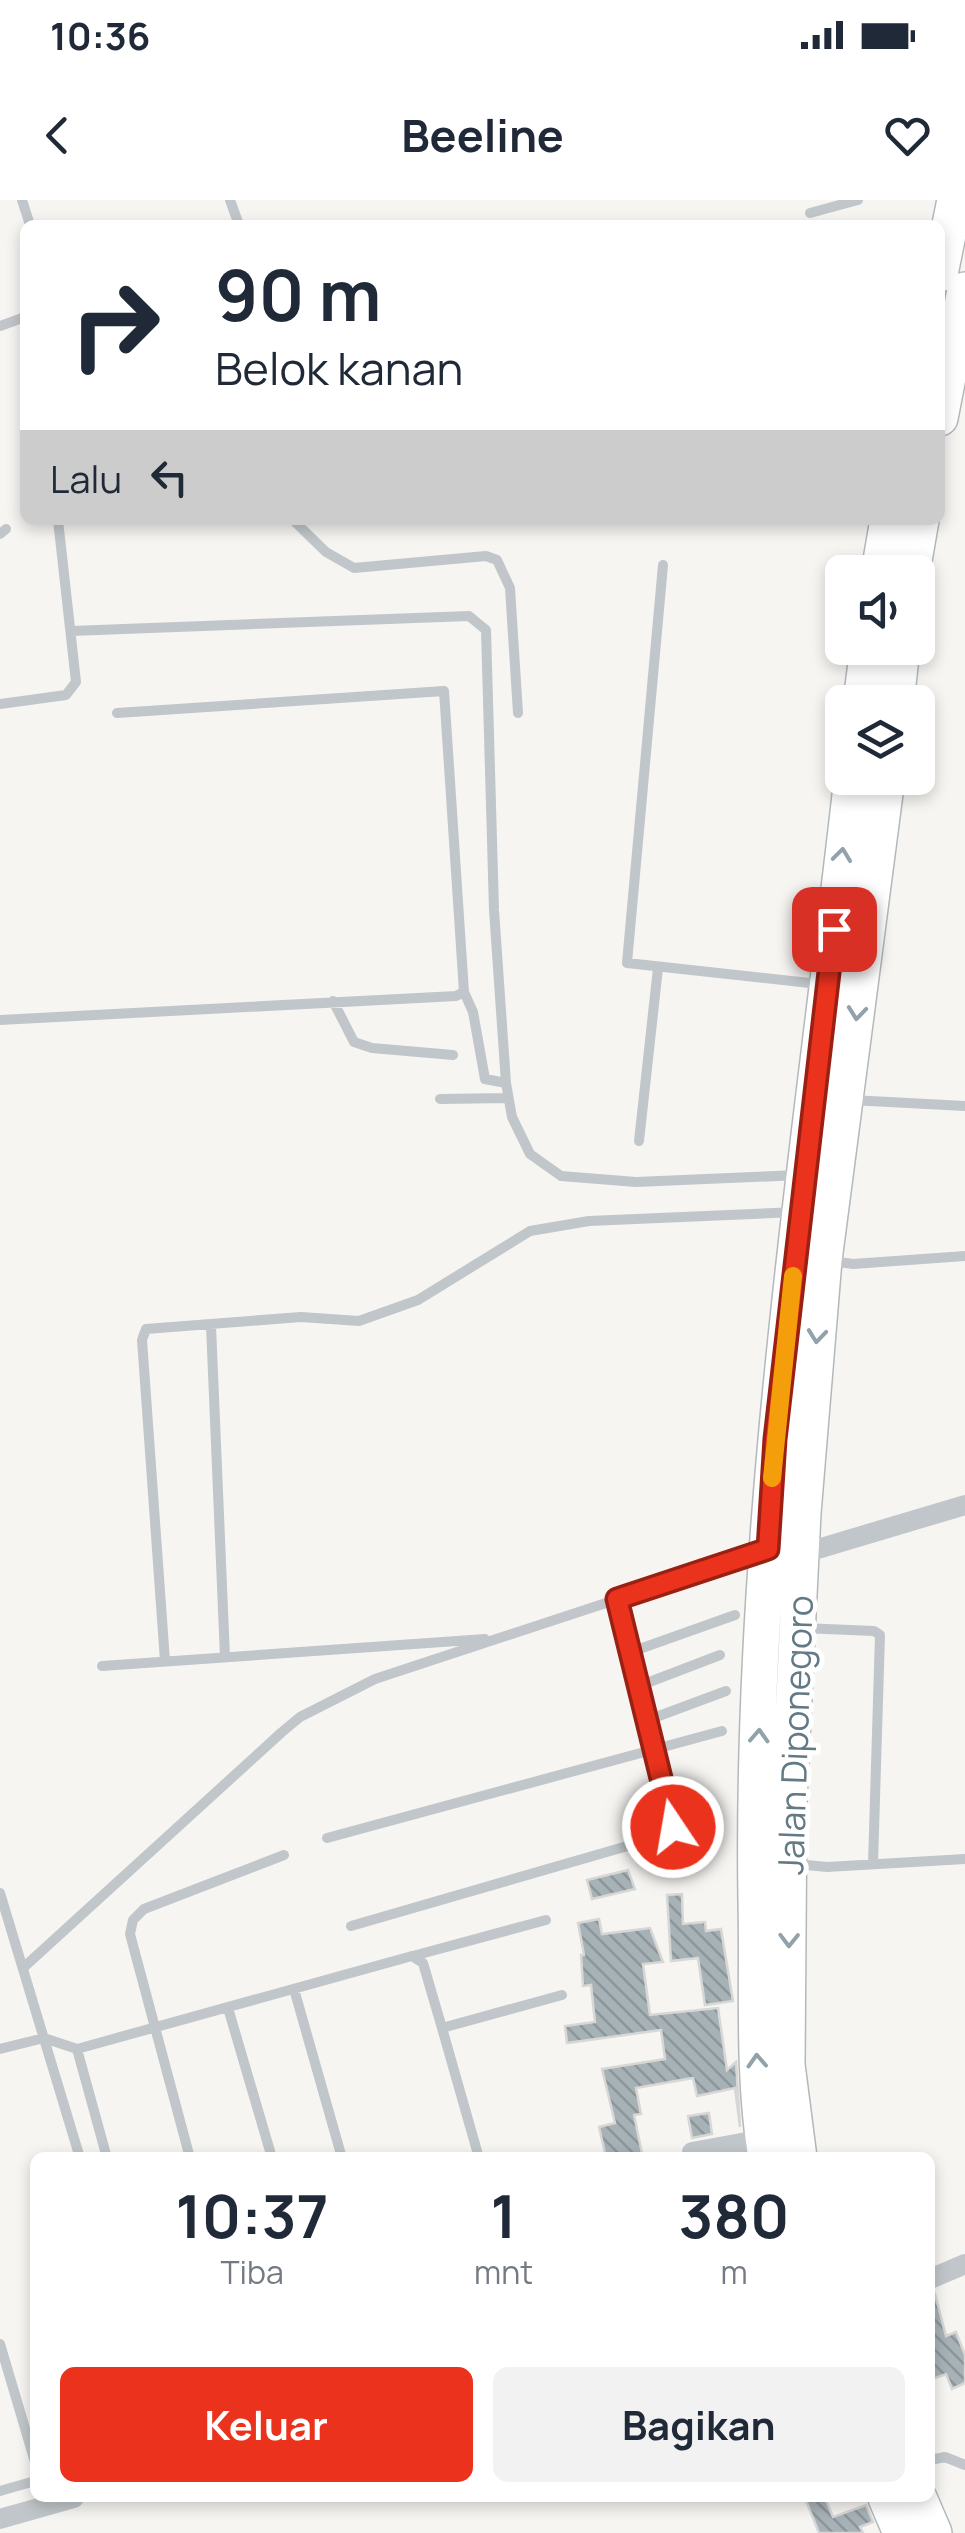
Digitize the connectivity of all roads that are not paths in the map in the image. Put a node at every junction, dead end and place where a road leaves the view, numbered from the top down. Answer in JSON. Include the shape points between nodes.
{"nodes":[{"id":1,"x":858,"y":200,"type":"edge"},
{"id":2,"x":955,"y":200,"type":"edge"},
{"id":3,"x":810,"y":213,"type":"dead end"},
{"id":4,"x":945,"y":249,"type":"edge"},
{"id":5,"x":965,"y":290,"type":"edge"},
{"id":6,"x":958,"y":361,"type":"edge"},
{"id":7,"x":945,"y":402,"type":"edge"},
{"id":8,"x":59,"y":525,"type":"edge"},
{"id":9,"x":298,"y":525,"type":"edge"},
{"id":10,"x":887,"y":525,"type":"edge"},
{"id":11,"x":920,"y":525,"type":"edge"},
{"id":12,"x":882,"y":555,"type":"edge"},
{"id":13,"x":915,"y":555,"type":"edge"},
{"id":14,"x":663,"y":565,"type":"dead end"},
{"id":15,"x":71,"y":631,"type":"junction"},
{"id":16,"x":0,"y":704,"type":"edge"},
{"id":17,"x":518,"y":713,"type":"dead end"},
{"id":18,"x":117,"y":714,"type":"dead end"},
{"id":19,"x":850,"y":795,"type":"edge"},
{"id":20,"x":883,"y":795,"type":"edge"},
{"id":21,"x":658,"y":968,"type":"junction"},
{"id":22,"x":828,"y":985,"type":"junction"},
{"id":23,"x":464,"y":992,"type":"junction"},
{"id":24,"x":334,"y":1001,"type":"junction"},
{"id":25,"x":0,"y":1020,"type":"edge"},
{"id":26,"x":453,"y":1055,"type":"dead end"},
{"id":27,"x":506,"y":1082,"type":"junction"},
{"id":28,"x":831,"y":1097,"type":"junction"},
{"id":29,"x":508,"y":1098,"type":"junction"},
{"id":30,"x":440,"y":1099,"type":"dead end"},
{"id":31,"x":965,"y":1106,"type":"edge"},
{"id":32,"x":639,"y":1141,"type":"dead end"},
{"id":33,"x":820,"y":1175,"type":"junction"},
{"id":34,"x":815,"y":1212,"type":"junction"},
{"id":35,"x":965,"y":1256,"type":"edge"},
{"id":36,"x":824,"y":1260,"type":"junction"},
{"id":37,"x":211,"y":1326,"type":"junction"},
{"id":38,"x":965,"y":1505,"type":"edge"},
{"id":39,"x":784,"y":1552,"type":"junction"},
{"id":40,"x":617,"y":1599,"type":"junction"},
{"id":41,"x":736,"y":1615,"type":"dead end"},
{"id":42,"x":797,"y":1628,"type":"junction"},
{"id":43,"x":501,"y":1638,"type":"junction"},
{"id":44,"x":631,"y":1652,"type":"junction"},
{"id":45,"x":720,"y":1655,"type":"dead end"},
{"id":46,"x":226,"y":1657,"type":"junction"},
{"id":47,"x":165,"y":1661,"type":"junction"},
{"id":48,"x":102,"y":1666,"type":"dead end"},
{"id":49,"x":639,"y":1686,"type":"junction"},
{"id":50,"x":726,"y":1691,"type":"dead end"},
{"id":51,"x":648,"y":1720,"type":"junction"},
{"id":52,"x":722,"y":1731,"type":"dead end"},
{"id":53,"x":656,"y":1752,"type":"junction"},
{"id":54,"x":772,"y":1797,"type":"junction"},
{"id":55,"x":327,"y":1838,"type":"dead end"},
{"id":56,"x":284,"y":1855,"type":"dead end"},
{"id":57,"x":965,"y":1859,"type":"edge"},
{"id":58,"x":790,"y":1864,"type":"junction"},
{"id":59,"x":873,"y":1864,"type":"junction"},
{"id":60,"x":0,"y":1893,"type":"edge"},
{"id":61,"x":546,"y":1920,"type":"dead end"},
{"id":62,"x":351,"y":1926,"type":"dead end"},
{"id":63,"x":412,"y":1956,"type":"junction"},
{"id":64,"x":23,"y":1968,"type":"junction"},
{"id":65,"x":294,"y":1989,"type":"junction"},
{"id":66,"x":562,"y":1995,"type":"dead end"},
{"id":67,"x":228,"y":2008,"type":"junction"},
{"id":68,"x":154,"y":2028,"type":"junction"},
{"id":69,"x":442,"y":2028,"type":"junction"},
{"id":70,"x":44,"y":2038,"type":"junction"},
{"id":71,"x":0,"y":2049,"type":"edge"},
{"id":72,"x":77,"y":2049,"type":"junction"},
{"id":73,"x":765,"y":2148,"type":"edge"},
{"id":74,"x":78,"y":2152,"type":"edge"},
{"id":75,"x":106,"y":2152,"type":"edge"},
{"id":76,"x":188,"y":2152,"type":"edge"},
{"id":77,"x":270,"y":2152,"type":"edge"},
{"id":78,"x":340,"y":2152,"type":"edge"},
{"id":79,"x":478,"y":2152,"type":"edge"},
{"id":80,"x":692,"y":2152,"type":"dead end"},
{"id":81,"x":798,"y":2152,"type":"edge"},
{"id":82,"x":965,"y":2264,"type":"edge"},
{"id":83,"x":935,"y":2277,"type":"edge"},
{"id":84,"x":0,"y":2344,"type":"edge"},
{"id":85,"x":30,"y":2445,"type":"edge"},
{"id":86,"x":935,"y":2459,"type":"edge"},
{"id":87,"x":965,"y":2464,"type":"edge"},
{"id":88,"x":30,"y":2482,"type":"edge"},
{"id":89,"x":0,"y":2491,"type":"edge"},
{"id":90,"x":61,"y":2502,"type":"edge"},
{"id":91,"x":888,"y":2502,"type":"edge"},
{"id":92,"x":921,"y":2502,"type":"edge"},
{"id":93,"x":0,"y":2520,"type":"edge"},
{"id":94,"x":900,"y":2533,"type":"edge"},
{"id":95,"x":934,"y":2533,"type":"edge"}],
"edges":[{"from":1,"to":3,"type":"lane"},
{"from":2,"to":4,"type":"highway"},
{"from":5,"to":6,"type":"highway"},
{"from":6,"to":7,"type":"highway"},
{"from":8,"to":15,"type":"lane"},
{"from":9,"to":17,"type":"lane","via":[[354,568],[497,560],[510,588]]},
{"from":10,"to":12,"type":"highway"},
{"from":11,"to":13,"type":"highway"},
{"from":14,"to":21,"type":"lane","via":[[626,958],[628,965]]},
{"from":15,"to":16,"type":"lane","via":[[72,690]]},
{"from":15,"to":27,"type":"lane","via":[[478,620],[486,630]]},
{"from":18,"to":23,"type":"lane","via":[[444,692]]},
{"from":22,"to":19,"type":"highway","name":"Jalan Diponegoro","one_way":true},
{"from":20,"to":28,"type":"highway","name":"Jalan Diponegoro","one_way":true},
{"from":21,"to":22,"type":"lane"},
{"from":21,"to":32,"type":"lane"},
{"from":22,"to":28,"type":"highway","name":"Jalan Diponegoro"},
{"from":23,"to":24,"type":"lane"},
{"from":23,"to":27,"type":"lane","via":[[485,1079]]},
{"from":24,"to":25,"type":"lane"},
{"from":24,"to":26,"type":"lane","via":[[354,1042]]},
{"from":27,"to":29,"type":"lane"},
{"from":28,"to":31,"type":"lane"},
{"from":28,"to":33,"type":"highway","name":"Jalan Diponegoro"},
{"from":29,"to":30,"type":"lane"},
{"from":29,"to":33,"type":"lane","via":[[530,1154],[560,1176],[636,1182]]},
{"from":33,"to":34,"type":"highway","name":"Jalan Diponegoro"},
{"from":34,"to":36,"type":"highway","name":"Jalan Diponegoro"},
{"from":34,"to":37,"type":"lane","via":[[589,1221],[530,1232],[387,1314],[359,1321],[301,1317]]},
{"from":34,"to":39,"type":"highway","name":"Jalan Diponegoro"},
{"from":35,"to":36,"type":"lane"},
{"from":36,"to":39,"type":"highway","name":"Jalan Diponegoro","one_way":true},
{"from":37,"to":46,"type":"lane"},
{"from":37,"to":47,"type":"lane","via":[[152,1326],[142,1340]]},
{"from":38,"to":39,"type":"street"},
{"from":39,"to":40,"type":"lane"},
{"from":39,"to":42,"type":"highway","name":"Jalan Diponegoro"},
{"from":54,"to":39,"type":"highway","name":"Jalan Diponegoro","one_way":true},
{"from":40,"to":43,"type":"lane"},
{"from":40,"to":44,"type":"lane"},
{"from":41,"to":44,"type":"lane"},
{"from":42,"to":54,"type":"highway","name":"Jalan Diponegoro"},
{"from":42,"to":59,"type":"lane","via":[[880,1636]]},
{"from":43,"to":46,"type":"lane"},
{"from":43,"to":64,"type":"lane","via":[[375,1679],[300,1718]]},
{"from":44,"to":49,"type":"lane"},
{"from":45,"to":49,"type":"lane"},
{"from":46,"to":47,"type":"lane"},
{"from":47,"to":48,"type":"lane"},
{"from":49,"to":51,"type":"lane"},
{"from":50,"to":51,"type":"lane"},
{"from":51,"to":53,"type":"lane"},
{"from":52,"to":53,"type":"lane"},
{"from":53,"to":55,"type":"lane"},
{"from":53,"to":62,"type":"lane","via":[[673,1820],[669,1834]]},
{"from":54,"to":58,"type":"highway","name":"Jalan Diponegoro"},
{"from":73,"to":54,"type":"highway","name":"Jalan Diponegoro","one_way":true,"via":[[756,2045]]},
{"from":56,"to":68,"type":"lane","via":[[144,1909],[132,1920]]},
{"from":57,"to":59,"type":"lane"},
{"from":58,"to":59,"type":"lane"},
{"from":58,"to":81,"type":"highway","name":"Jalan Diponegoro","one_way":true,"via":[[787,2065]]},
{"from":60,"to":64,"type":"lane"},
{"from":61,"to":63,"type":"lane"},
{"from":63,"to":65,"type":"lane"},
{"from":63,"to":69,"type":"lane","via":[[423,1964]]},
{"from":64,"to":70,"type":"lane"},
{"from":65,"to":67,"type":"lane"},
{"from":65,"to":78,"type":"lane"},
{"from":66,"to":69,"type":"lane"},
{"from":67,"to":68,"type":"lane"},
{"from":67,"to":77,"type":"lane"},
{"from":68,"to":72,"type":"lane"},
{"from":68,"to":76,"type":"lane"},
{"from":69,"to":79,"type":"lane"},
{"from":70,"to":71,"type":"lane"},
{"from":70,"to":72,"type":"lane"},
{"from":70,"to":74,"type":"lane"},
{"from":72,"to":75,"type":"lane"},
{"from":73,"to":80,"type":"street"},
{"from":82,"to":83,"type":"street"},
{"from":84,"to":85,"type":"lane"},
{"from":86,"to":87,"type":"lane"},
{"from":88,"to":89,"type":"lane"},
{"from":90,"to":93,"type":"street"},
{"from":91,"to":94,"type":"highway"},
{"from":92,"to":95,"type":"highway"}]}
